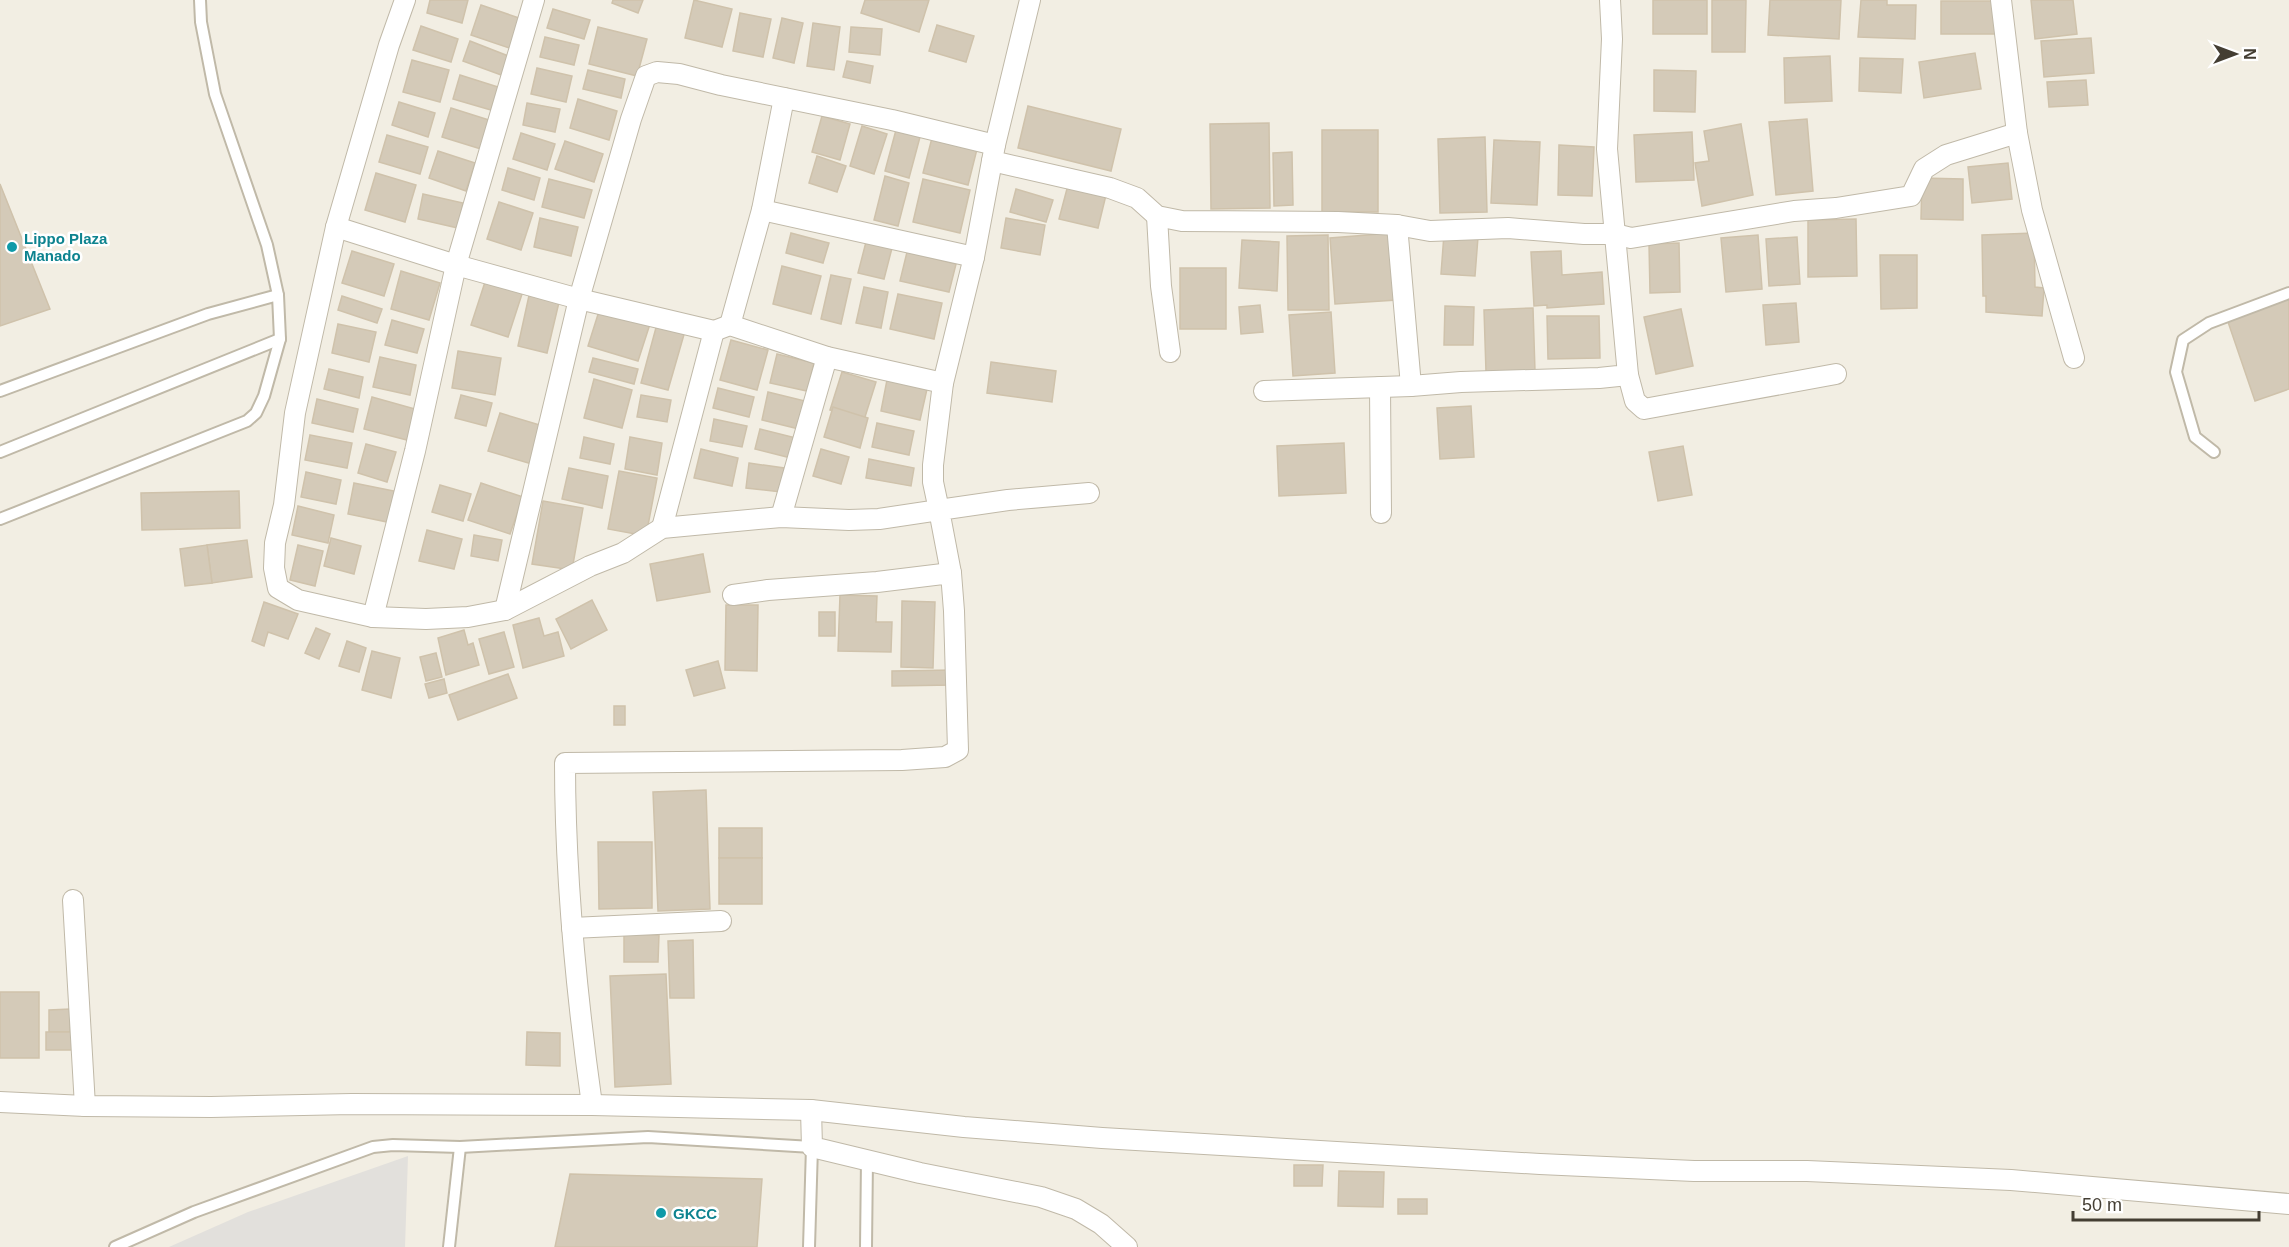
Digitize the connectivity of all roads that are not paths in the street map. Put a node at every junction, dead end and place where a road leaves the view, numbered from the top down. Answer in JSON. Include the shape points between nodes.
{"nodes":[{"id":1,"x":200,"y":0,"type":"edge"},
{"id":2,"x":405,"y":0,"type":"edge"},
{"id":3,"x":534,"y":0,"type":"edge"},
{"id":4,"x":1030,"y":0,"type":"edge"},
{"id":5,"x":1610,"y":0,"type":"edge"},
{"id":6,"x":2001,"y":0,"type":"edge"},
{"id":7,"x":784,"y":98,"type":"junction"},
{"id":8,"x":2016,"y":133,"type":"junction"},
{"id":9,"x":994,"y":153,"type":"junction"},
{"id":10,"x":762,"y":210,"type":"junction"},
{"id":11,"x":1157,"y":216,"type":"junction"},
{"id":12,"x":1396,"y":225,"type":"junction"},
{"id":13,"x":336,"y":227,"type":"junction"},
{"id":14,"x":1615,"y":234,"type":"junction"},
{"id":15,"x":974,"y":257,"type":"junction"},
{"id":16,"x":456,"y":265,"type":"junction"},
{"id":17,"x":2289,"y":293,"type":"edge"},
{"id":18,"x":278,"y":295,"type":"junction"},
{"id":19,"x":579,"y":299,"type":"junction"},
{"id":20,"x":722,"y":328,"type":"junction"},
{"id":21,"x":280,"y":339,"type":"junction"},
{"id":22,"x":1170,"y":352,"type":"dead end"},
{"id":23,"x":827,"y":357,"type":"junction"},
{"id":24,"x":2074,"y":358,"type":"dead end"},
{"id":25,"x":1836,"y":374,"type":"dead end"},
{"id":26,"x":1628,"y":375,"type":"junction"},
{"id":27,"x":943,"y":383,"type":"junction"},
{"id":28,"x":1411,"y":386,"type":"junction"},
{"id":29,"x":1380,"y":387,"type":"junction"},
{"id":30,"x":0,"y":391,"type":"edge"},
{"id":31,"x":1264,"y":392,"type":"dead end"},
{"id":32,"x":0,"y":452,"type":"edge"},
{"id":33,"x":2214,"y":452,"type":"dead end"},
{"id":34,"x":1089,"y":493,"type":"dead end"},
{"id":35,"x":939,"y":510,"type":"junction"},
{"id":36,"x":1381,"y":513,"type":"dead end"},
{"id":37,"x":781,"y":517,"type":"junction"},
{"id":38,"x":0,"y":519,"type":"edge"},
{"id":39,"x":662,"y":528,"type":"junction"},
{"id":40,"x":951,"y":573,"type":"junction"},
{"id":41,"x":733,"y":596,"type":"dead end"},
{"id":42,"x":505,"y":610,"type":"junction"},
{"id":43,"x":373,"y":616,"type":"junction"},
{"id":44,"x":73,"y":900,"type":"dead end"},
{"id":45,"x":721,"y":921,"type":"dead end"},
{"id":46,"x":572,"y":928,"type":"junction"},
{"id":47,"x":0,"y":1102,"type":"edge"},
{"id":48,"x":592,"y":1105,"type":"junction"},
{"id":49,"x":85,"y":1106,"type":"junction"},
{"id":50,"x":811,"y":1110,"type":"junction"},
{"id":51,"x":460,"y":1147,"type":"junction"},
{"id":52,"x":812,"y":1147,"type":"junction"},
{"id":53,"x":867,"y":1160,"type":"junction"},
{"id":54,"x":2289,"y":1204,"type":"edge"},
{"id":55,"x":115,"y":1247,"type":"edge"},
{"id":56,"x":449,"y":1247,"type":"edge"},
{"id":57,"x":809,"y":1247,"type":"edge"},
{"id":58,"x":866,"y":1247,"type":"edge"},
{"id":59,"x":1127,"y":1247,"type":"edge"}],
"edges":[{"from":1,"to":18,"type":"lane","via":[[215,94],[267,245]]},
{"from":2,"to":13,"type":"street"},
{"from":3,"to":16,"type":"street"},
{"from":4,"to":9,"type":"street"},
{"from":5,"to":14,"type":"street","via":[[1607,149]]},
{"from":6,"to":8,"type":"street"},
{"from":7,"to":9,"type":"street","via":[[892,120]]},
{"from":7,"to":10,"type":"street"},
{"from":7,"to":19,"type":"street","via":[[679,74],[657,72],[646,76]]},
{"from":8,"to":14,"type":"street","via":[[1946,155],[1924,169],[1911,196],[1783,212],[1631,238]]},
{"from":8,"to":24,"type":"street","via":[[2032,210]]},
{"from":9,"to":11,"type":"street","via":[[1137,198]]},
{"from":9,"to":15,"type":"street"},
{"from":10,"to":15,"type":"street"},
{"from":10,"to":20,"type":"street"},
{"from":11,"to":12,"type":"street","via":[[1182,221]]},
{"from":11,"to":22,"type":"street"},
{"from":12,"to":14,"type":"street","via":[[1430,231],[1508,228]]},
{"from":12,"to":28,"type":"street"},
{"from":13,"to":16,"type":"street"},
{"from":13,"to":43,"type":"street","via":[[295,413],[274,568],[278,588],[298,600]]},
{"from":14,"to":26,"type":"street"},
{"from":15,"to":27,"type":"street"},
{"from":16,"to":19,"type":"street"},
{"from":16,"to":43,"type":"street"},
{"from":17,"to":33,"type":"lane","via":[[2209,323],[2183,340],[2176,372],[2194,437]]},
{"from":18,"to":21,"type":"lane"},
{"from":18,"to":30,"type":"lane","via":[[208,314]]},
{"from":19,"to":20,"type":"street"},
{"from":19,"to":42,"type":"street"},
{"from":20,"to":23,"type":"street"},
{"from":20,"to":39,"type":"street"},
{"from":21,"to":32,"type":"lane"},
{"from":21,"to":38,"type":"lane","via":[[264,396],[247,421]]},
{"from":23,"to":27,"type":"street"},
{"from":23,"to":37,"type":"street"},
{"from":25,"to":26,"type":"street","via":[[1644,409],[1635,401]]},
{"from":26,"to":28,"type":"street"},
{"from":27,"to":35,"type":"street","via":[[933,474]]},
{"from":28,"to":29,"type":"street"},
{"from":29,"to":31,"type":"street"},
{"from":29,"to":36,"type":"street"},
{"from":34,"to":35,"type":"street"},
{"from":35,"to":37,"type":"street","via":[[849,520]]},
{"from":35,"to":40,"type":"street"},
{"from":37,"to":39,"type":"street"},
{"from":39,"to":42,"type":"street","via":[[623,553]]},
{"from":40,"to":41,"type":"street"},
{"from":40,"to":46,"type":"street","via":[[958,750],[945,757],[902,760],[565,763]]},
{"from":42,"to":43,"type":"street","via":[[468,617]]},
{"from":44,"to":49,"type":"street"},
{"from":45,"to":46,"type":"street"},
{"from":46,"to":48,"type":"street"},
{"from":47,"to":49,"type":"street"},
{"from":48,"to":49,"type":"street"},
{"from":48,"to":50,"type":"street"},
{"from":50,"to":52,"type":"street"},
{"from":50,"to":54,"type":"street","via":[[1102,1138],[1694,1171],[1807,1171],[2011,1180]]},
{"from":51,"to":52,"type":"lane","via":[[648,1137]]},
{"from":51,"to":55,"type":"lane","via":[[373,1147],[194,1212]]},
{"from":51,"to":56,"type":"lane"},
{"from":52,"to":53,"type":"street"},
{"from":52,"to":57,"type":"lane"},
{"from":53,"to":58,"type":"lane"},
{"from":53,"to":59,"type":"street","via":[[1041,1197],[1076,1209]]}]}
